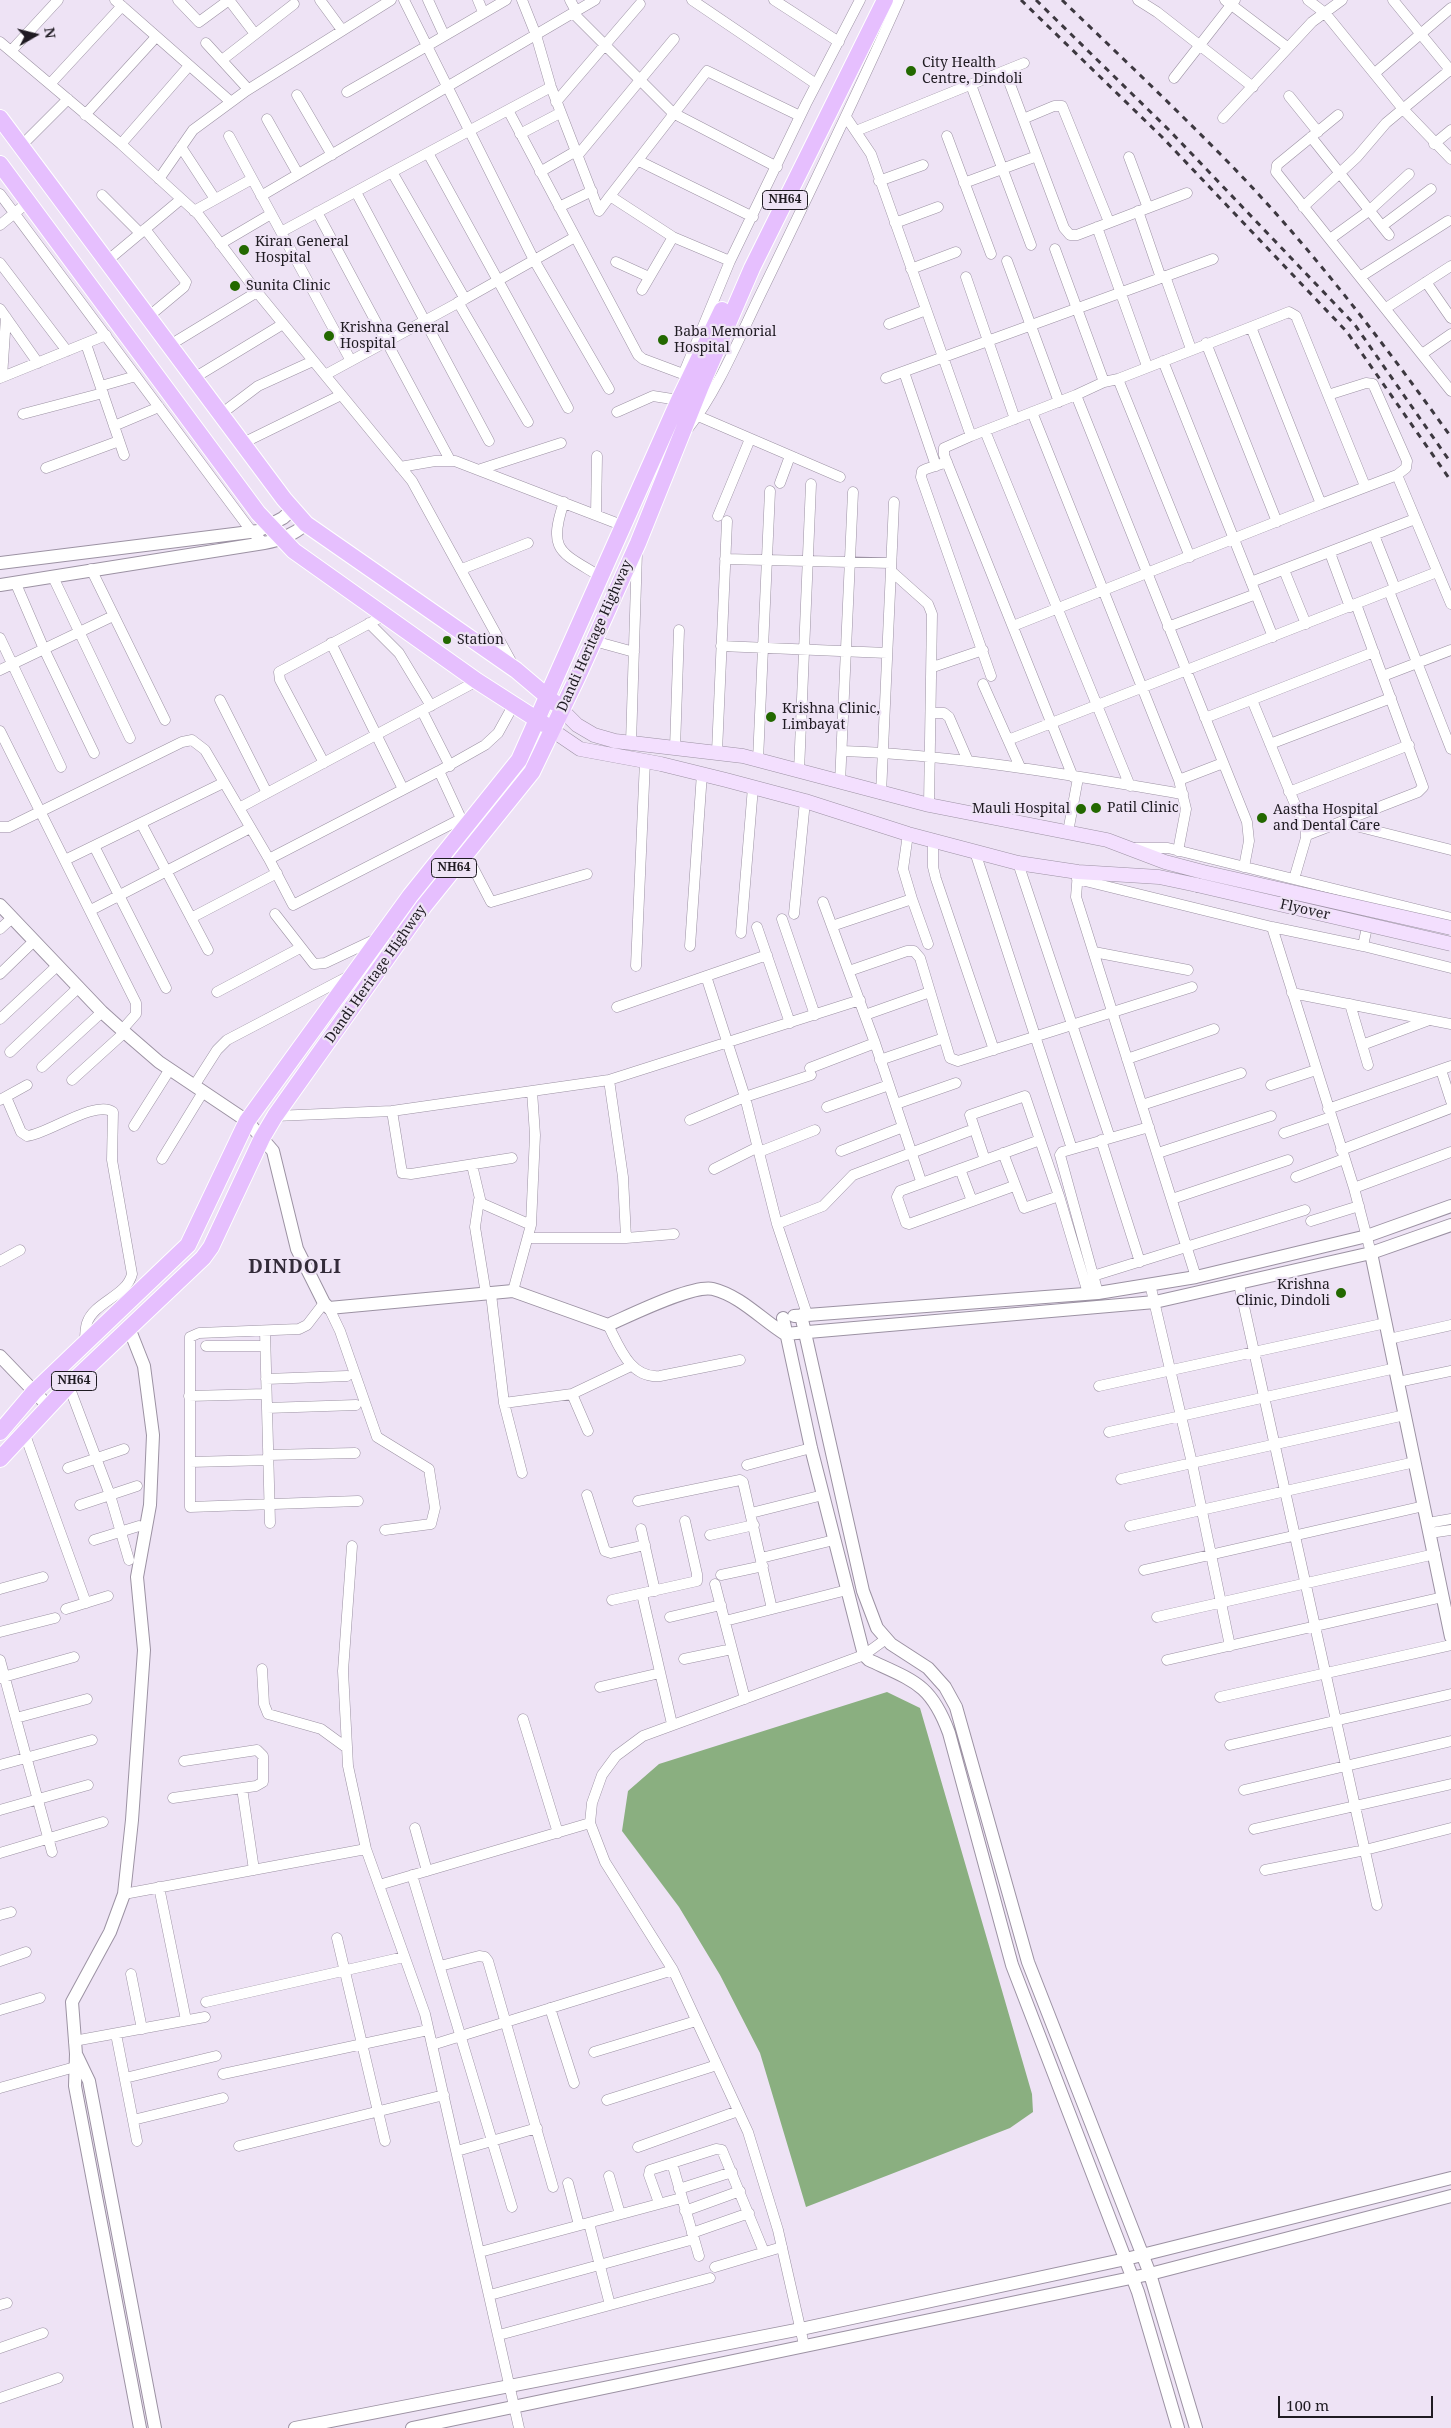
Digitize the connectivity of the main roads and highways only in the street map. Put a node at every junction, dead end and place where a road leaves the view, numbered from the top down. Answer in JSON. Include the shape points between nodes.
{"nodes":[{"id":1,"x":874,"y":0,"type":"edge"},
{"id":2,"x":885,"y":0,"type":"edge"},
{"id":3,"x":0,"y":118,"type":"edge"},
{"id":4,"x":0,"y":164,"type":"edge"},
{"id":5,"x":685,"y":405,"type":"junction"},
{"id":6,"x":548,"y":696,"type":"junction"},
{"id":7,"x":562,"y":710,"type":"junction"},
{"id":8,"x":537,"y":719,"type":"junction"},
{"id":9,"x":552,"y":730,"type":"junction"},
{"id":10,"x":1451,"y":928,"type":"edge"},
{"id":11,"x":1451,"y":944,"type":"edge"},
{"id":12,"x":0,"y":1432,"type":"edge"},
{"id":13,"x":0,"y":1459,"type":"edge"}],
"edges":[{"from":1,"to":5,"type":"main road","number":"NH64"},
{"from":2,"to":5,"type":"main road","number":"NH64"},
{"from":3,"to":6,"type":"main road","via":[[306,524],[516,670]]},
{"from":4,"to":8,"type":"main road","via":[[21,208],[282,539],[477,681]]},
{"from":5,"to":6,"type":"main road","number":"NH64","via":[[662,440]]},
{"from":5,"to":7,"type":"main road","name":"Dandi Heritage Highway","number":"NH64","via":[[680,439],[638,543]]},
{"from":6,"to":7,"type":"main road"},
{"from":6,"to":8,"type":"main road","number":"NH64"},
{"from":7,"to":9,"type":"main road","name":"Dandi Heritage Highway","number":"NH64"},
{"from":7,"to":10,"type":"main road","name":"Flyover","bridge":true,"via":[[577,725],[594,735],[758,760],[880,794],[1107,840],[1165,862],[1203,872]]},
{"from":8,"to":9,"type":"main road"},
{"from":8,"to":12,"type":"main road","number":"NH64","via":[[519,760],[463,823],[247,1121],[188,1245],[61,1365]]},
{"from":9,"to":11,"type":"main road","name":"Flyover","bridge":true,"via":[[580,749],[753,787],[1018,863],[1077,875],[1159,877]]},
{"from":9,"to":13,"type":"main road","name":"Dandi Heritage Highway","number":"NH64","via":[[532,772],[424,906],[275,1116],[211,1247],[70,1385]]}]}
